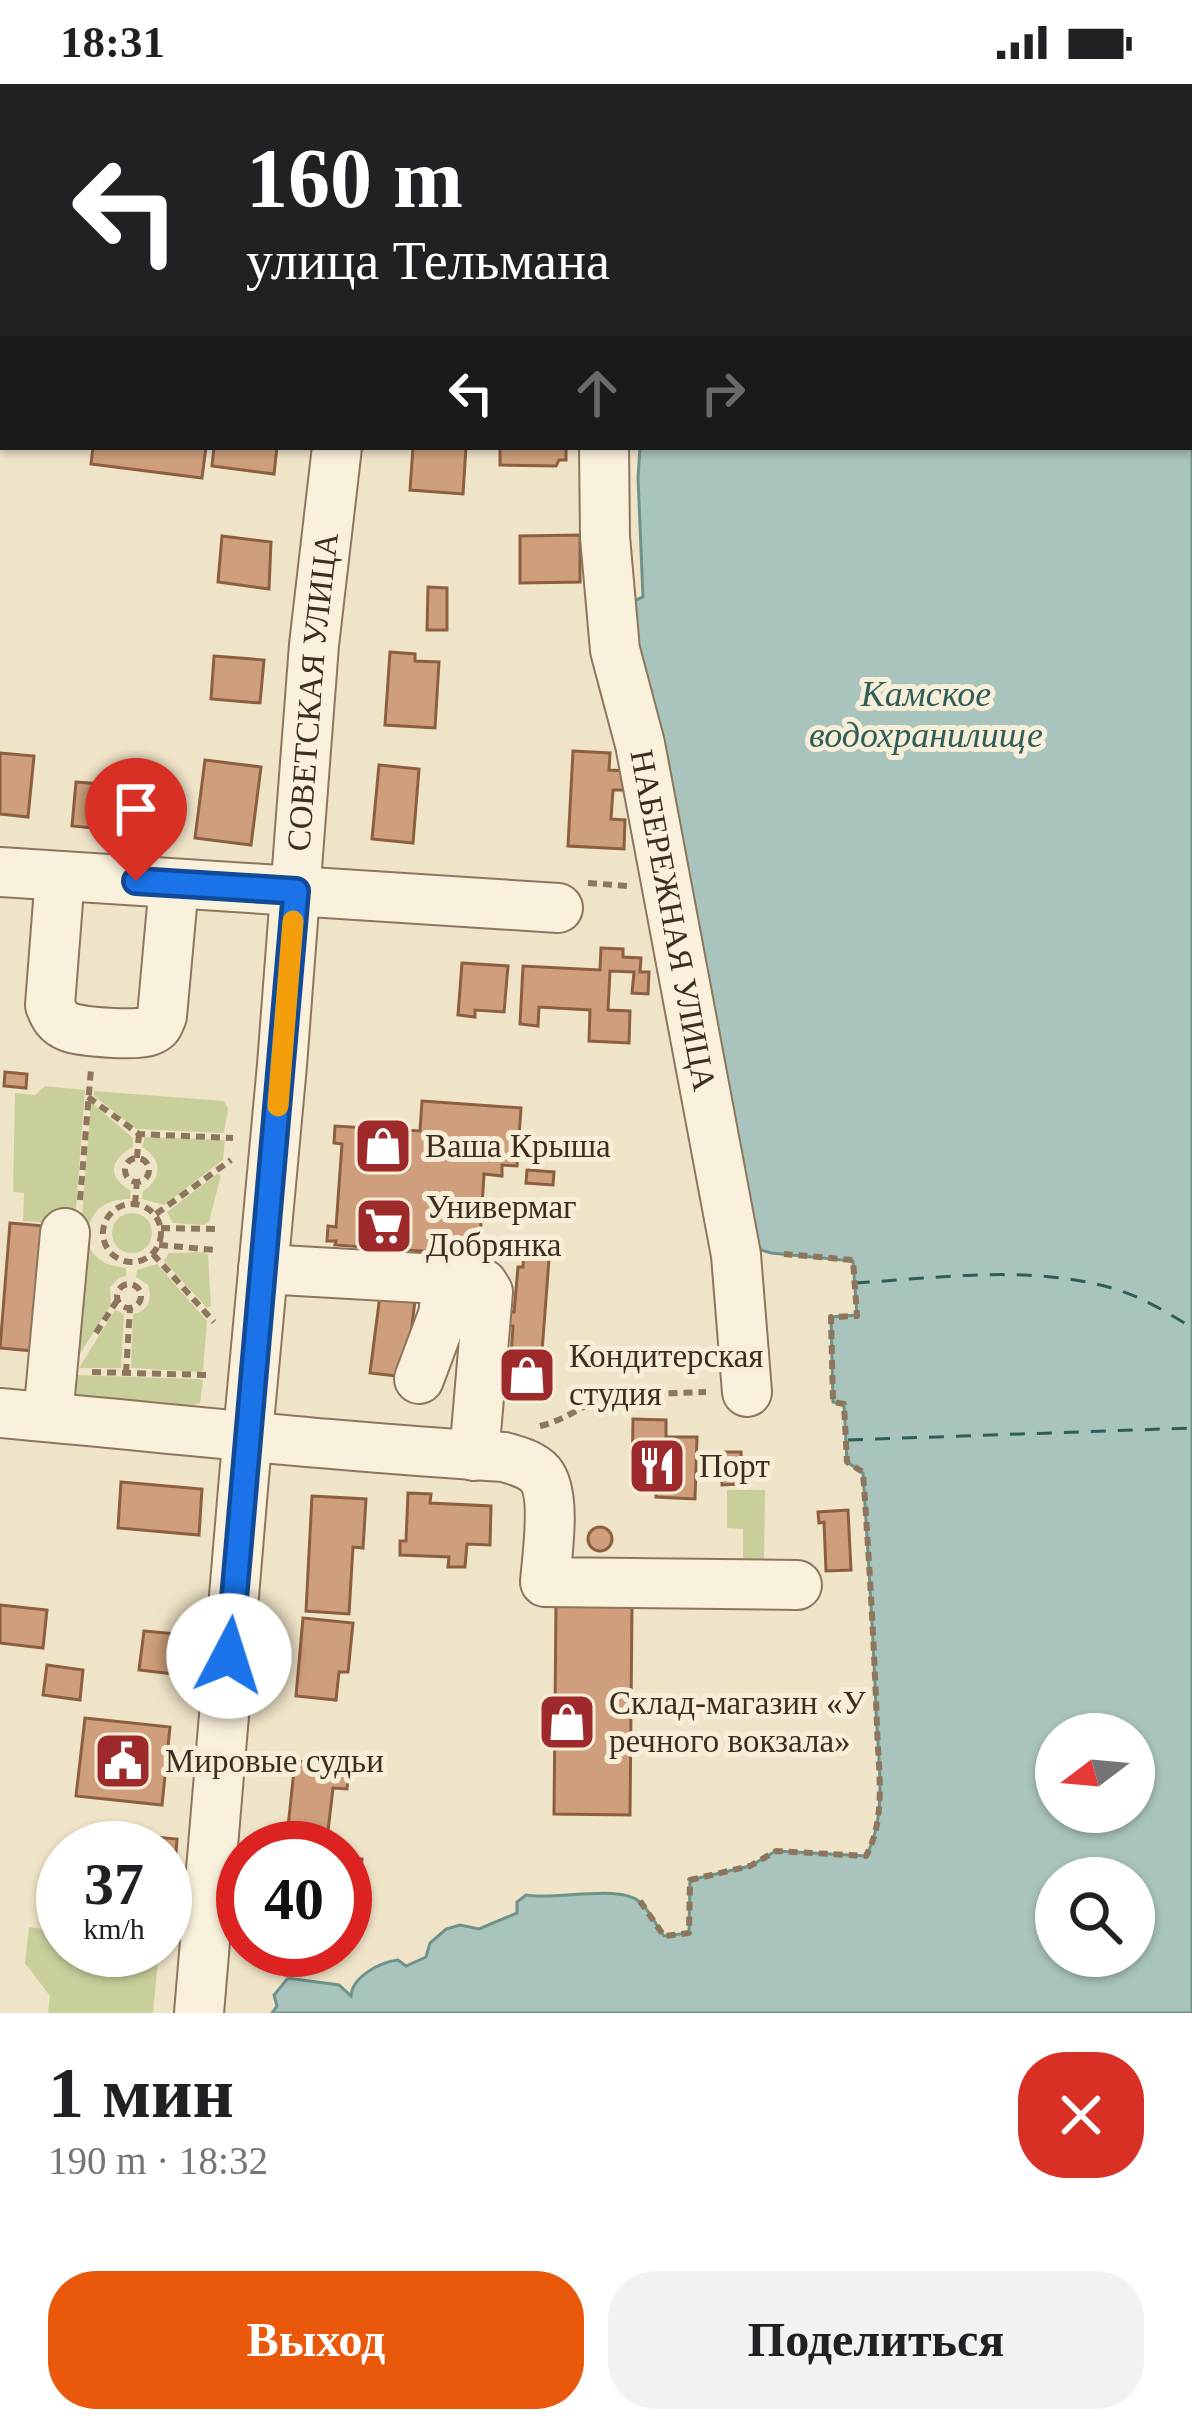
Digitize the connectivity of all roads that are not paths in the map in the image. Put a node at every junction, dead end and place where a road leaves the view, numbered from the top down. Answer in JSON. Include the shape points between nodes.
{"nodes":[{"id":1,"x":337,"y":450,"type":"edge"},
{"id":2,"x":604,"y":450,"type":"edge"},
{"id":3,"x":0,"y":872,"type":"edge"},
{"id":4,"x":60,"y":876,"type":"junction"},
{"id":5,"x":174,"y":884,"type":"junction"},
{"id":6,"x":296,"y":891,"type":"junction"},
{"id":7,"x":558,"y":908,"type":"dead end"},
{"id":8,"x":72,"y":1222,"type":"road end"},
{"id":9,"x":263,"y":1269,"type":"junction"},
{"id":10,"x":448,"y":1280,"type":"junction"},
{"id":11,"x":419,"y":1378,"type":"dead end"},
{"id":12,"x":747,"y":1392,"type":"dead end"},
{"id":13,"x":50,"y":1394,"type":"junction"},
{"id":14,"x":0,"y":1413,"type":"edge"},
{"id":15,"x":248,"y":1436,"type":"junction"},
{"id":16,"x":474,"y":1456,"type":"junction"},
{"id":17,"x":797,"y":1585,"type":"dead end"},
{"id":18,"x":199,"y":2013,"type":"edge"}],
"edges":[{"from":1,"to":6,"type":"street","name":"СОВЕТСКАЯ УЛИЦА"},
{"from":2,"to":12,"type":"street","name":"НАБЕРЕЖНАЯ УЛИЦА","via":[[616,650],[736,1255]]},
{"from":3,"to":4,"type":"street"},
{"from":4,"to":5,"type":"street"},
{"from":4,"to":5,"type":"street","via":[[50,1005],[72,1029],[140,1033],[159,1024]]},
{"from":5,"to":6,"type":"street"},
{"from":6,"to":7,"type":"street"},
{"from":6,"to":9,"type":"street","name":"СОВЕТСКАЯ УЛИЦА"},
{"from":8,"to":13,"type":"street"},
{"from":9,"to":10,"type":"street"},
{"from":9,"to":15,"type":"street","name":"СОВЕТСКАЯ УЛИЦА"},
{"from":10,"to":11,"type":"street"},
{"from":10,"to":16,"type":"street","via":[[483,1284],[488,1292]]},
{"from":13,"to":14,"type":"street"},
{"from":13,"to":15,"type":"street"},
{"from":15,"to":16,"type":"street"},
{"from":15,"to":18,"type":"street","name":"СОВЕТСКАЯ УЛИЦА"},
{"from":16,"to":17,"type":"street","via":[[521,1462],[545,1481],[545,1582]]}]}
